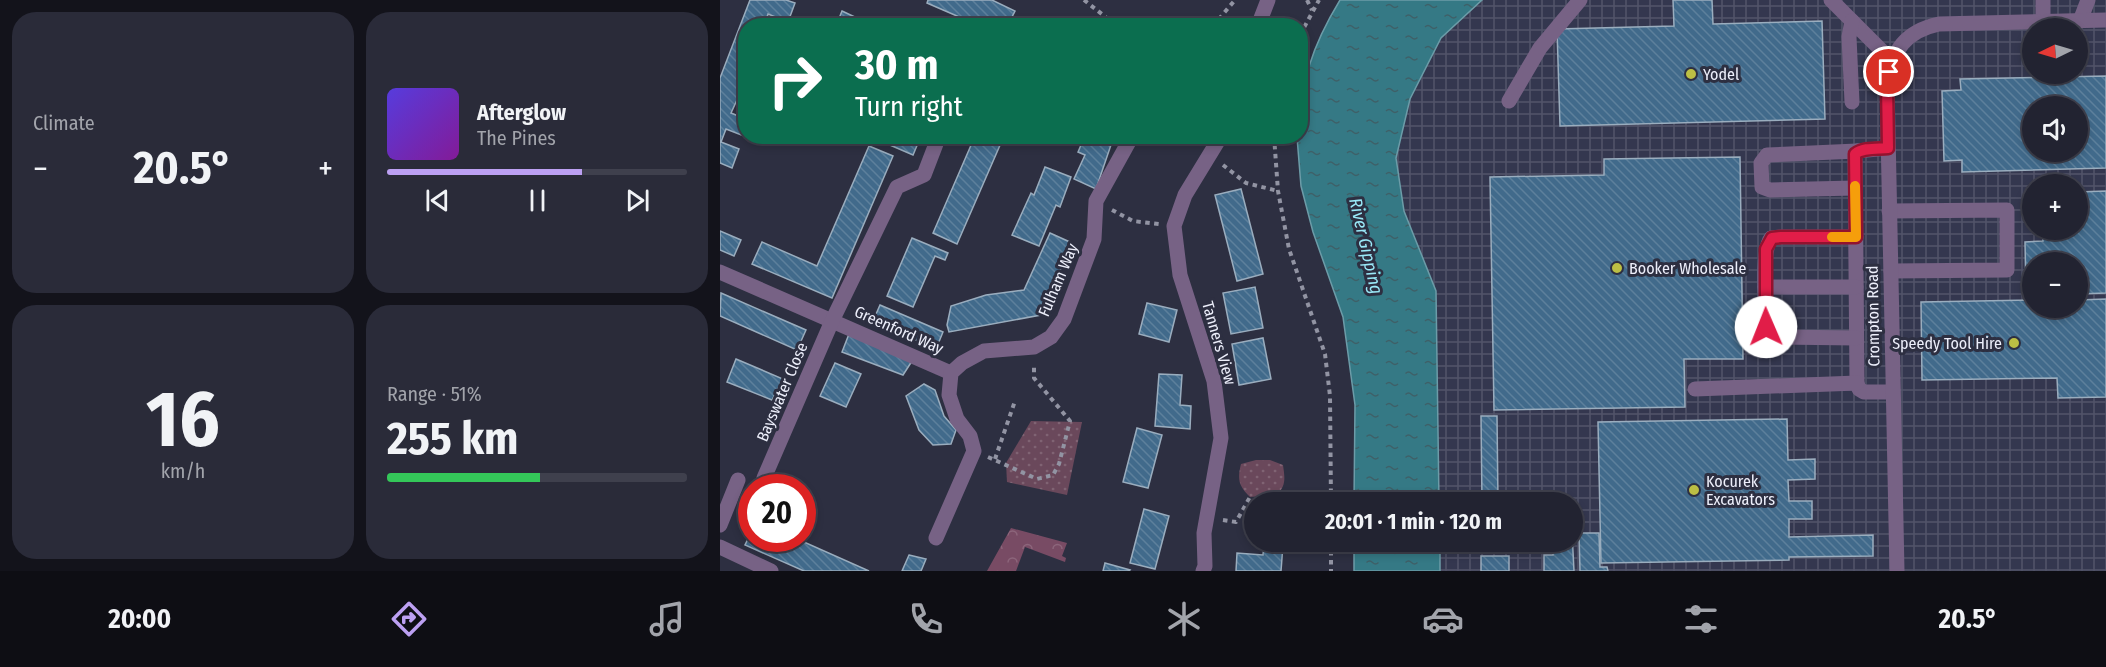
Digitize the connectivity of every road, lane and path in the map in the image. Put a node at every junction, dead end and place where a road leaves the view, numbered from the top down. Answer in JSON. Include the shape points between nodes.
{"nodes":[{"id":1,"x":1084,"y":0,"type":"edge"},
{"id":2,"x":1235,"y":0,"type":"edge"},
{"id":3,"x":1268,"y":0,"type":"edge"},
{"id":4,"x":1307,"y":0,"type":"edge"},
{"id":5,"x":1319,"y":0,"type":"edge"},
{"id":6,"x":1580,"y":0,"type":"edge"},
{"id":7,"x":1831,"y":0,"type":"edge"},
{"id":8,"x":2043,"y":0,"type":"edge"},
{"id":9,"x":2088,"y":0,"type":"edge"},
{"id":10,"x":1312,"y":11,"type":"junction"},
{"id":11,"x":1107,"y":18,"type":"edge"},
{"id":12,"x":1220,"y":18,"type":"edge"},
{"id":13,"x":1261,"y":18,"type":"edge"},
{"id":14,"x":2043,"y":18,"type":"edge"},
{"id":15,"x":2081,"y":18,"type":"edge"},
{"id":16,"x":1308,"y":19,"type":"edge"},
{"id":17,"x":2106,"y":20,"type":"edge"},
{"id":18,"x":1852,"y":21,"type":"junction"},
{"id":19,"x":2088,"y":21,"type":"edge"},
{"id":20,"x":2022,"y":22,"type":"edge"},
{"id":21,"x":1892,"y":61,"type":"junction"},
{"id":22,"x":1509,"y":101,"type":"dead end"},
{"id":23,"x":1852,"y":102,"type":"dead end"},
{"id":24,"x":936,"y":144,"type":"edge"},
{"id":25,"x":1128,"y":144,"type":"edge"},
{"id":26,"x":1217,"y":144,"type":"edge"},
{"id":27,"x":1275,"y":144,"type":"edge"},
{"id":28,"x":1888,"y":148,"type":"junction"},
{"id":29,"x":1857,"y":151,"type":"junction"},
{"id":30,"x":1210,"y":156,"type":"junction"},
{"id":31,"x":1855,"y":188,"type":"junction"},
{"id":32,"x":1278,"y":192,"type":"junction"},
{"id":33,"x":1096,"y":201,"type":"junction"},
{"id":34,"x":1889,"y":212,"type":"junction"},
{"id":35,"x":1174,"y":226,"type":"junction"},
{"id":36,"x":1856,"y":237,"type":"junction"},
{"id":37,"x":1891,"y":271,"type":"junction"},
{"id":38,"x":720,"y":272,"type":"edge"},
{"id":39,"x":1765,"y":287,"type":"junction"},
{"id":40,"x":1856,"y":287,"type":"junction"},
{"id":41,"x":832,"y":321,"type":"junction"},
{"id":42,"x":1856,"y":338,"type":"junction"},
{"id":43,"x":1034,"y":347,"type":"junction"},
{"id":44,"x":951,"y":373,"type":"junction"},
{"id":45,"x":1857,"y":383,"type":"junction"},
{"id":46,"x":1695,"y":389,"type":"dead end"},
{"id":47,"x":1893,"y":392,"type":"junction"},
{"id":48,"x":1015,"y":401,"type":"dead end"},
{"id":49,"x":995,"y":459,"type":"dead end"},
{"id":50,"x":1006,"y":463,"type":"dead end"},
{"id":51,"x":765,"y":474,"type":"edge"},
{"id":52,"x":738,"y":480,"type":"dead end"},
{"id":53,"x":1331,"y":492,"type":"edge"},
{"id":54,"x":1244,"y":508,"type":"edge"},
{"id":55,"x":1207,"y":517,"type":"junction"},
{"id":56,"x":720,"y":525,"type":"edge"},
{"id":57,"x":936,"y":538,"type":"dead end"},
{"id":58,"x":720,"y":547,"type":"edge"},
{"id":59,"x":1331,"y":552,"type":"edge"},
{"id":60,"x":771,"y":571,"type":"edge"},
{"id":61,"x":1203,"y":571,"type":"edge"},
{"id":62,"x":1331,"y":571,"type":"edge"},
{"id":63,"x":1897,"y":571,"type":"edge"}],
"edges":[{"from":1,"to":11,"type":"path"},
{"from":2,"to":12,"type":"path"},
{"from":3,"to":13,"type":"street"},
{"from":4,"to":10,"type":"path"},
{"from":5,"to":10,"type":"path"},
{"from":6,"to":22,"type":"street","via":[[1540,48]]},
{"from":7,"to":18,"type":"street"},
{"from":8,"to":14,"type":"street"},
{"from":9,"to":15,"type":"street"},
{"from":10,"to":16,"type":"path"},
{"from":17,"to":19,"type":"street"},
{"from":18,"to":21,"type":"street"},
{"from":18,"to":23,"type":"street"},
{"from":20,"to":21,"type":"street","via":[[1929,26],[1908,37]]},
{"from":21,"to":28,"type":"street","name":"Crompton Road","via":[[1887,83]]},
{"from":24,"to":41,"type":"street","via":[[924,175],[897,187]]},
{"from":25,"to":33,"type":"street","name":"Fulham Way"},
{"from":26,"to":30,"type":"street","name":"Tanners View"},
{"from":27,"to":32,"type":"path"},
{"from":28,"to":29,"type":"street"},
{"from":28,"to":34,"type":"street","name":"Crompton Road"},
{"from":29,"to":31,"type":"street"},
{"from":29,"to":31,"type":"street","via":[[1767,155],[1761,163],[1762,187],[1770,190]]},
{"from":30,"to":32,"type":"path","via":[[1246,183]]},
{"from":30,"to":35,"type":"street","name":"Tanners View","via":[[1185,195]]},
{"from":31,"to":36,"type":"street"},
{"from":32,"to":53,"type":"path","via":[[1289,249],[1325,354],[1330,396]]},
{"from":33,"to":35,"type":"path","via":[[1133,221]]},
{"from":33,"to":43,"type":"street","name":"Fulham Way","via":[[1094,239],[1064,319],[1051,337]]},
{"from":34,"to":37,"type":"street","name":"Crompton Road"},
{"from":34,"to":37,"type":"street","via":[[2007,210],[2007,270]]},
{"from":35,"to":55,"type":"street","name":"Tanners View","via":[[1180,275],[1214,381],[1221,438]]},
{"from":36,"to":39,"type":"street","via":[[1772,238],[1766,249]]},
{"from":36,"to":40,"type":"street"},
{"from":37,"to":47,"type":"street","name":"Crompton Road"},
{"from":38,"to":41,"type":"street"},
{"from":39,"to":40,"type":"street"},
{"from":39,"to":42,"type":"street","via":[[1766,327],[1772,337]]},
{"from":40,"to":42,"type":"street"},
{"from":41,"to":44,"type":"street","name":"Greenford Way"},
{"from":41,"to":51,"type":"street","name":"Bayswater Close"},
{"from":42,"to":45,"type":"street"},
{"from":43,"to":44,"type":"street","via":[[984,351]]},
{"from":43,"to":50,"type":"path","via":[[1034,378],[1070,421],[1053,475],[1037,479]]},
{"from":44,"to":57,"type":"street","via":[[949,395],[974,452]]},
{"from":45,"to":46,"type":"street"},
{"from":45,"to":47,"type":"street","via":[[1864,392]]},
{"from":47,"to":63,"type":"street","name":"Crompton Road"},
{"from":48,"to":49,"type":"path"},
{"from":52,"to":56,"type":"street"},
{"from":54,"to":55,"type":"path","via":[[1236,522]]},
{"from":55,"to":61,"type":"street","name":"Tanners View"},
{"from":58,"to":60,"type":"street"},
{"from":59,"to":62,"type":"path"}]}
